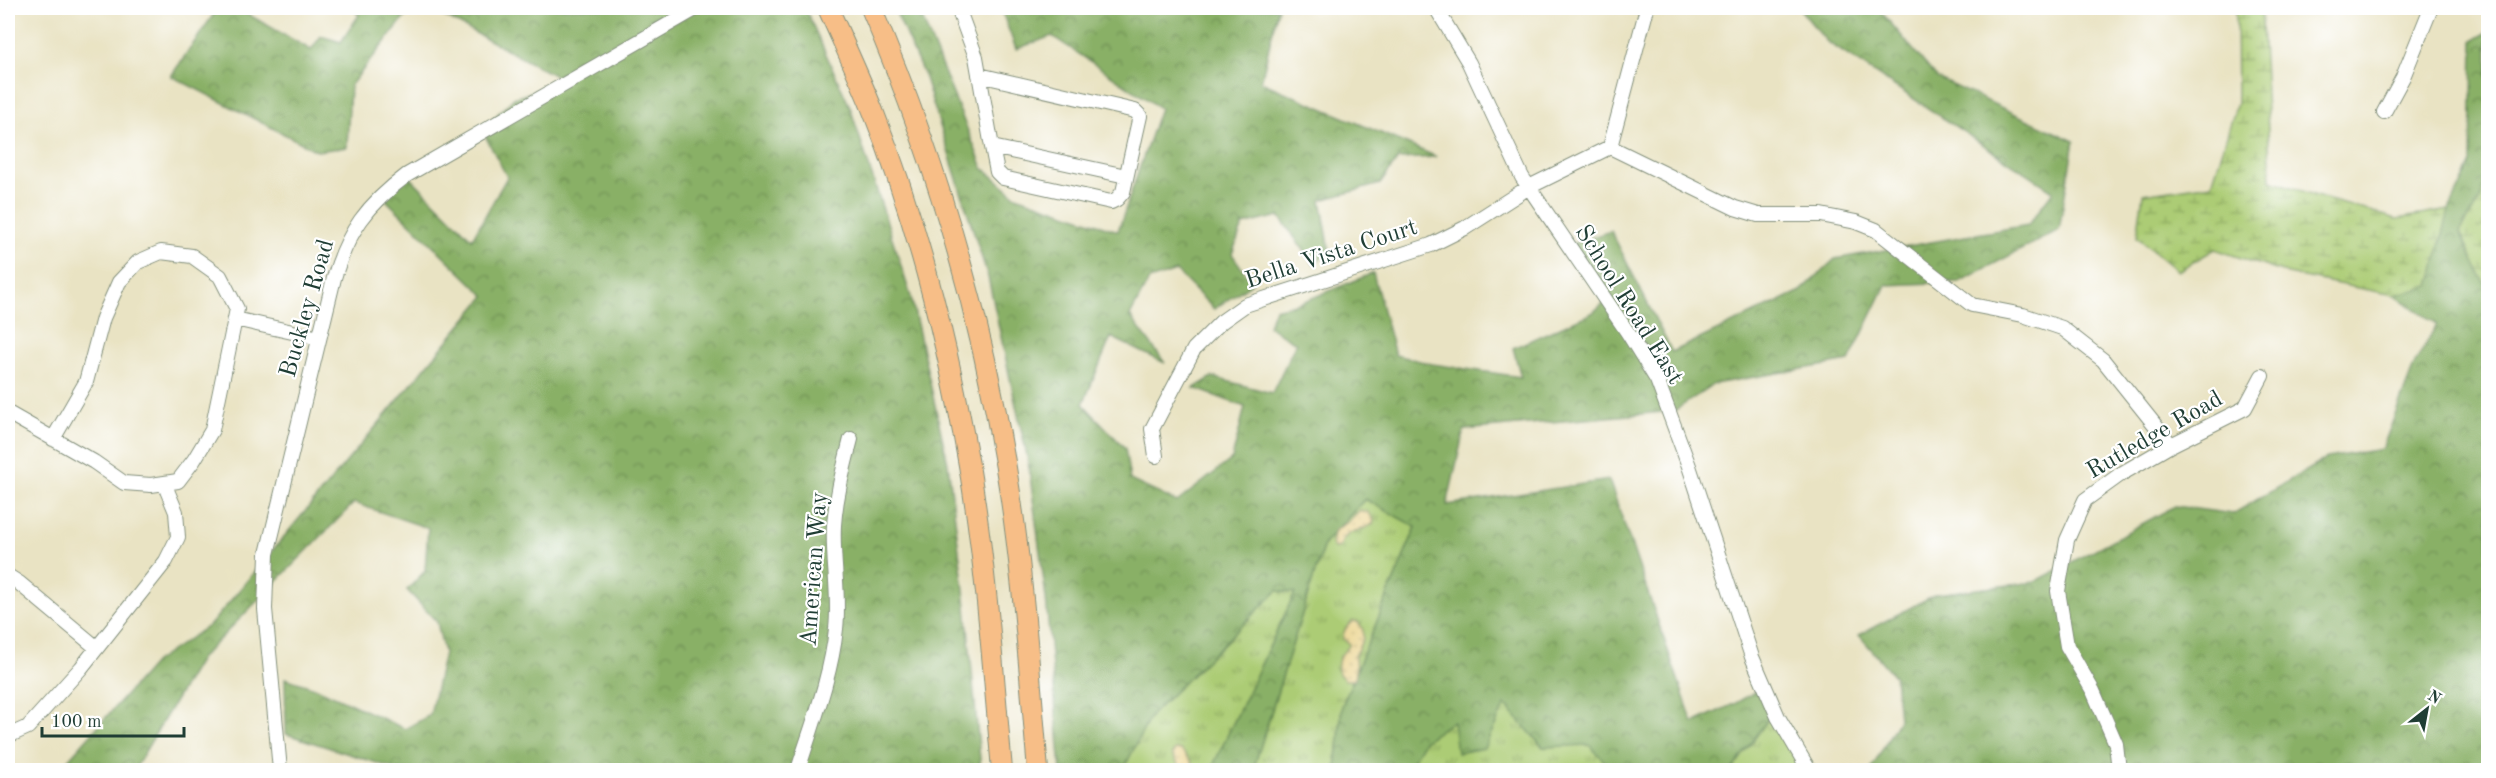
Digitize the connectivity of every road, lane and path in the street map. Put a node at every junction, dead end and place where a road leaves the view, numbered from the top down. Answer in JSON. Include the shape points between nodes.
{"nodes":[{"id":1,"x":697,"y":8,"type":"edge"},
{"id":2,"x":828,"y":8,"type":"edge"},
{"id":3,"x":871,"y":8,"type":"edge"},
{"id":4,"x":958,"y":8,"type":"edge"},
{"id":5,"x":1436,"y":8,"type":"edge"},
{"id":6,"x":1647,"y":8,"type":"edge"},
{"id":7,"x":2432,"y":8,"type":"edge"},
{"id":8,"x":979,"y":75,"type":"junction"},
{"id":9,"x":2384,"y":112,"type":"dead end"},
{"id":10,"x":992,"y":147,"type":"junction"},
{"id":11,"x":1610,"y":147,"type":"junction"},
{"id":12,"x":1126,"y":176,"type":"junction"},
{"id":13,"x":1529,"y":187,"type":"junction"},
{"id":14,"x":235,"y":319,"type":"junction"},
{"id":15,"x":319,"y":338,"type":"junction"},
{"id":16,"x":2262,"y":376,"type":"dead end"},
{"id":17,"x":8,"y":413,"type":"edge"},
{"id":18,"x":53,"y":439,"type":"junction"},
{"id":19,"x":851,"y":440,"type":"dead end"},
{"id":20,"x":2171,"y":445,"type":"junction"},
{"id":21,"x":1156,"y":456,"type":"dead end"},
{"id":22,"x":164,"y":483,"type":"junction"},
{"id":23,"x":8,"y":576,"type":"edge"},
{"id":24,"x":97,"y":648,"type":"junction"},
{"id":25,"x":8,"y":736,"type":"edge"},
{"id":26,"x":280,"y":771,"type":"edge"},
{"id":27,"x":798,"y":771,"type":"edge"},
{"id":28,"x":1002,"y":771,"type":"edge"},
{"id":29,"x":1038,"y":771,"type":"edge"},
{"id":30,"x":1809,"y":771,"type":"edge"},
{"id":31,"x":2119,"y":771,"type":"edge"}],
"edges":[{"from":1,"to":15,"type":"street","name":"Buckley Road","via":[[389,188],[364,213],[345,245]]},
{"from":2,"to":28,"type":"highway","via":[[873,110],[899,183],[942,335],[976,514]]},
{"from":3,"to":29,"type":"highway","via":[[930,161],[981,340],[1013,512]]},
{"from":4,"to":8,"type":"street"},
{"from":5,"to":13,"type":"street","name":"School Road East","via":[[1468,63]]},
{"from":6,"to":11,"type":"street"},
{"from":7,"to":9,"type":"street"},
{"from":8,"to":10,"type":"street"},
{"from":8,"to":12,"type":"street","via":[[1138,113]]},
{"from":10,"to":12,"type":"street"},
{"from":10,"to":12,"type":"street","via":[[997,172],[1003,178],[1104,202],[1120,196]]},
{"from":11,"to":13,"type":"street","name":"Bella Vista Court"},
{"from":11,"to":20,"type":"street","via":[[1735,208],[1758,215],[1821,215],[1876,230],[1972,305],[2062,328],[2103,360]]},
{"from":13,"to":21,"type":"street","name":"Bella Vista Court","via":[[1465,228],[1431,244],[1245,305],[1221,322],[1194,350],[1152,429]]},
{"from":13,"to":30,"type":"street","name":"School Road East","via":[[1657,380],[1752,657],[1778,717]]},
{"from":14,"to":15,"type":"street"},
{"from":14,"to":18,"type":"street","via":[[237,309],[219,276],[192,256],[161,252],[138,262],[119,282],[103,318],[86,382]]},
{"from":14,"to":22,"type":"street","via":[[212,430],[178,481]]},
{"from":15,"to":26,"type":"street","name":"Buckley Road","via":[[267,554],[265,609]]},
{"from":16,"to":20,"type":"street","name":"Rutledge Road","via":[[2245,408]]},
{"from":17,"to":18,"type":"street"},
{"from":18,"to":22,"type":"street","via":[[124,483]]},
{"from":19,"to":27,"type":"street","name":"American Way","via":[[834,526],[836,630],[825,684]]},
{"from":20,"to":31,"type":"street","name":"Rutledge Road","via":[[2085,500],[2067,540],[2058,591],[2067,646],[2093,691],[2116,744]]},
{"from":22,"to":24,"type":"street","via":[[176,512],[178,537],[166,561]]},
{"from":23,"to":24,"type":"street"},
{"from":24,"to":25,"type":"street","via":[[28,727]]}]}
